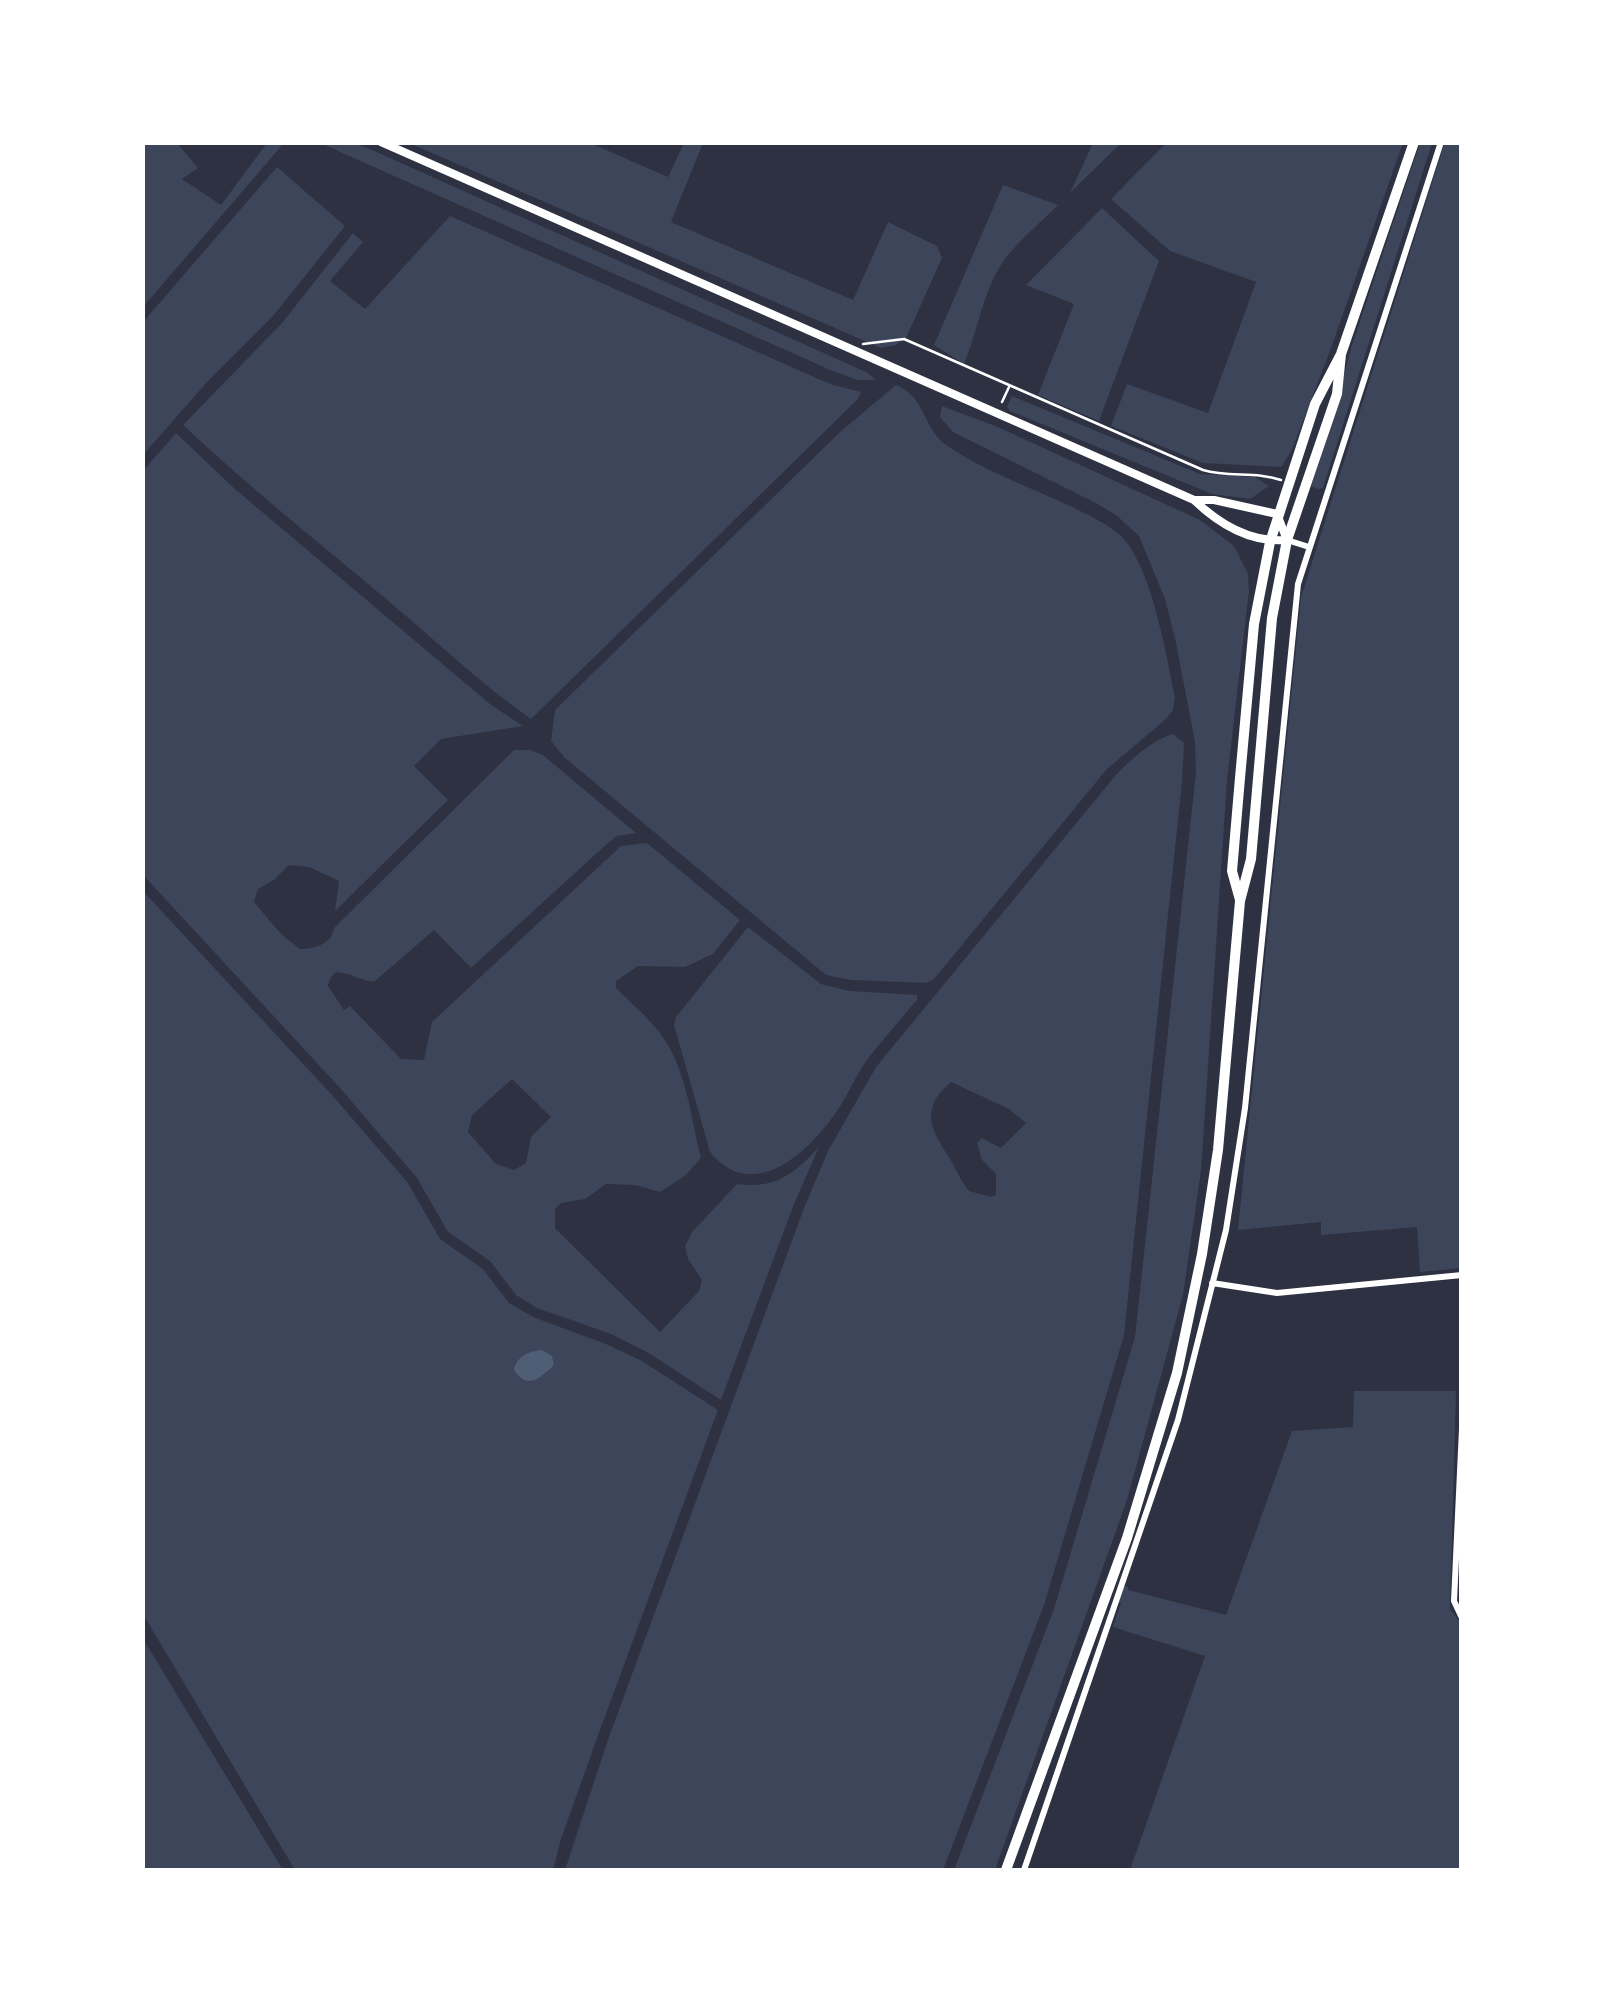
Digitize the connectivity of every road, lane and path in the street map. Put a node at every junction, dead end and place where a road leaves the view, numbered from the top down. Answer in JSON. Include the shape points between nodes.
{"nodes":[{"id":1,"x":381,"y":142,"type":"edge"},
{"id":2,"x":1414,"y":142,"type":"edge"},
{"id":3,"x":1440,"y":142,"type":"edge"},
{"id":4,"x":846,"y":346,"type":"junction"},
{"id":5,"x":1341,"y":354,"type":"junction"},
{"id":6,"x":1290,"y":483,"type":"junction"},
{"id":7,"x":1194,"y":500,"type":"junction"},
{"id":8,"x":1277,"y":514,"type":"junction"},
{"id":9,"x":1287,"y":540,"type":"junction"},
{"id":10,"x":1270,"y":542,"type":"junction"},
{"id":11,"x":1309,"y":547,"type":"junction"},
{"id":12,"x":1240,"y":902,"type":"junction"},
{"id":13,"x":1462,"y":1275,"type":"edge"},
{"id":14,"x":1212,"y":1283,"type":"junction"},
{"id":15,"x":1462,"y":1428,"type":"edge"},
{"id":16,"x":1462,"y":1618,"type":"edge"},
{"id":17,"x":1006,"y":1870,"type":"edge"},
{"id":18,"x":1024,"y":1870,"type":"edge"}],
"edges":[{"from":1,"to":4,"type":"street"},
{"from":2,"to":5,"type":"main road"},
{"from":3,"to":11,"type":"street"},
{"from":4,"to":6,"type":"path","via":[[904,339],[1203,470],[1254,472]]},
{"from":4,"to":7,"type":"street"},
{"from":5,"to":6,"type":"main road","via":[[1315,404]]},
{"from":5,"to":9,"type":"main road","via":[[1336,394]]},
{"from":6,"to":8,"type":"main road"},
{"from":7,"to":8,"type":"street"},
{"from":7,"to":10,"type":"street","via":[[1238,532]]},
{"from":8,"to":9,"type":"street"},
{"from":8,"to":10,"type":"main road"},
{"from":9,"to":10,"type":"street"},
{"from":9,"to":11,"type":"street"},
{"from":9,"to":12,"type":"main road","via":[[1270,634],[1251,859]]},
{"from":10,"to":12,"type":"main road","via":[[1254,624],[1232,871]]},
{"from":11,"to":14,"type":"street","via":[[1292,628],[1239,1152]]},
{"from":12,"to":17,"type":"main road","via":[[1218,1150],[1177,1373],[1127,1538]]},
{"from":13,"to":14,"type":"street","via":[[1277,1293]]},
{"from":14,"to":18,"type":"street","via":[[1178,1420]]},
{"from":15,"to":16,"type":"street","via":[[1454,1601]]}]}
